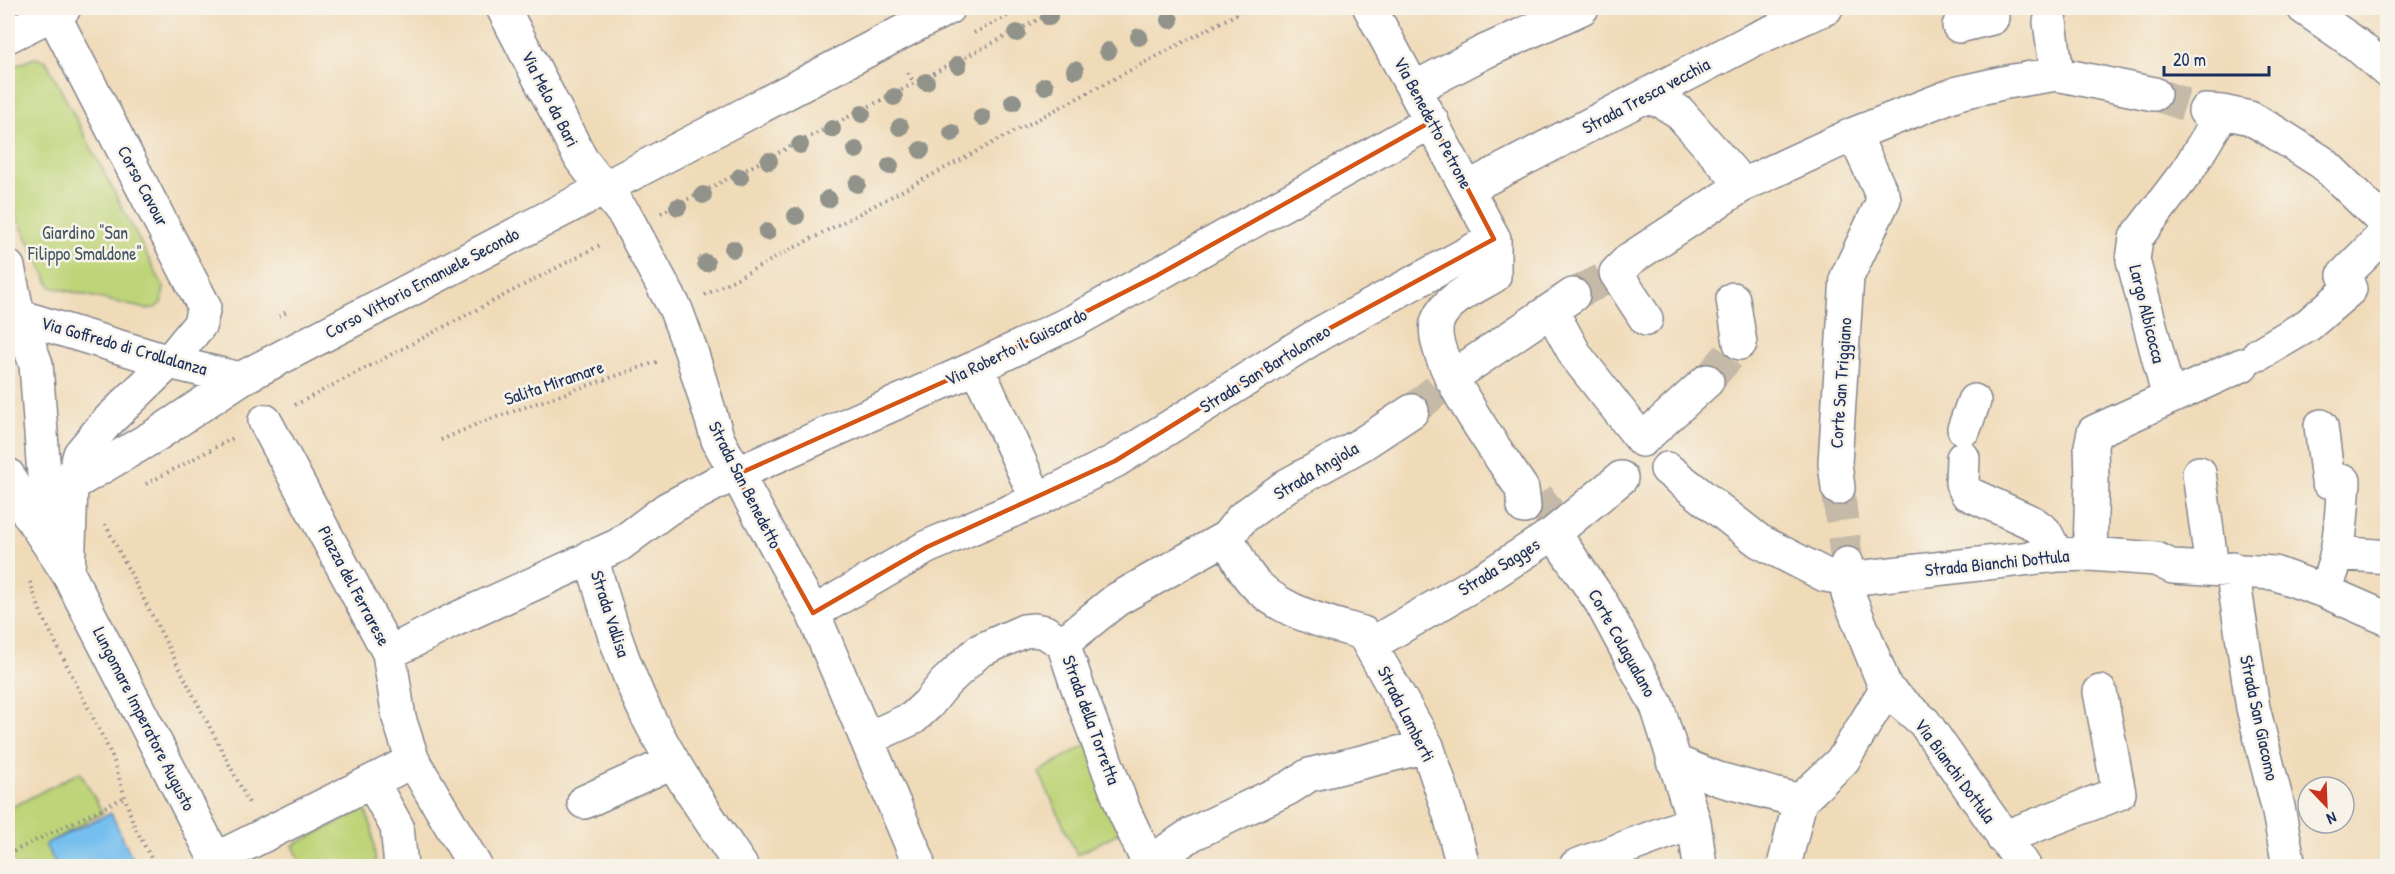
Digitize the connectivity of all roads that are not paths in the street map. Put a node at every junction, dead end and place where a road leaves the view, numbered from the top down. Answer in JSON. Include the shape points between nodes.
{"nodes":[{"id":1,"x":503,"y":8,"type":"edge"},
{"id":2,"x":1370,"y":8,"type":"edge"},
{"id":3,"x":1582,"y":8,"type":"edge"},
{"id":4,"x":1826,"y":8,"type":"edge"},
{"id":5,"x":1991,"y":8,"type":"edge"},
{"id":6,"x":2304,"y":8,"type":"edge"},
{"id":7,"x":55,"y":9,"type":"edge"},
{"id":8,"x":938,"y":10,"type":"edge"},
{"id":9,"x":2050,"y":22,"type":"dead end"},
{"id":10,"x":1959,"y":26,"type":"dead end"},
{"id":11,"x":8,"y":36,"type":"edge"},
{"id":12,"x":2388,"y":72,"type":"edge"},
{"id":13,"x":2057,"y":74,"type":"junction"},
{"id":14,"x":1415,"y":88,"type":"junction"},
{"id":15,"x":2154,"y":94,"type":"tunnel mouth"},
{"id":16,"x":1644,"y":97,"type":"junction"},
{"id":17,"x":1432,"y":121,"type":"junction"},
{"id":18,"x":1854,"y":134,"type":"junction"},
{"id":19,"x":1743,"y":185,"type":"junction"},
{"id":20,"x":604,"y":187,"type":"junction"},
{"id":21,"x":1467,"y":188,"type":"junction"},
{"id":22,"x":2388,"y":226,"type":"edge"},
{"id":23,"x":2388,"y":231,"type":"edge"},
{"id":24,"x":1494,"y":239,"type":"junction"},
{"id":25,"x":8,"y":267,"type":"edge"},
{"id":26,"x":1733,"y":299,"type":"dead end"},
{"id":27,"x":1646,"y":319,"type":"dead end"},
{"id":28,"x":11,"y":320,"type":"edge"},
{"id":29,"x":1740,"y":343,"type":"dead end"},
{"id":30,"x":170,"y":362,"type":"junction"},
{"id":31,"x":977,"y":368,"type":"junction"},
{"id":32,"x":1451,"y":378,"type":"junction"},
{"id":33,"x":240,"y":379,"type":"junction"},
{"id":34,"x":1707,"y":381,"type":"tunnel mouth"},
{"id":35,"x":2169,"y":398,"type":"junction"},
{"id":36,"x":1412,"y":411,"type":"tunnel mouth"},
{"id":37,"x":265,"y":421,"type":"road end"},
{"id":38,"x":2321,"y":426,"type":"dead end"},
{"id":39,"x":1967,"y":429,"type":"dead end"},
{"id":40,"x":1667,"y":469,"type":"dead end"},
{"id":41,"x":2199,"y":473,"type":"dead end"},
{"id":42,"x":8,"y":475,"type":"edge"},
{"id":43,"x":736,"y":475,"type":"junction"},
{"id":44,"x":1621,"y":478,"type":"dead end"},
{"id":45,"x":71,"y":485,"type":"junction"},
{"id":46,"x":1838,"y":488,"type":"tunnel mouth"},
{"id":47,"x":1037,"y":500,"type":"junction"},
{"id":48,"x":1538,"y":512,"type":"junction"},
{"id":49,"x":1227,"y":537,"type":"junction"},
{"id":50,"x":2090,"y":554,"type":"junction"},
{"id":51,"x":2338,"y":554,"type":"junction"},
{"id":52,"x":2057,"y":555,"type":"junction"},
{"id":53,"x":591,"y":556,"type":"junction"},
{"id":54,"x":2388,"y":557,"type":"edge"},
{"id":55,"x":2222,"y":569,"type":"junction"},
{"id":56,"x":1848,"y":571,"type":"junction"},
{"id":57,"x":68,"y":573,"type":"junction"},
{"id":58,"x":2325,"y":591,"type":"junction"},
{"id":59,"x":813,"y":613,"type":"junction"},
{"id":60,"x":2388,"y":619,"type":"edge"},
{"id":61,"x":1367,"y":639,"type":"junction"},
{"id":62,"x":1063,"y":643,"type":"junction"},
{"id":63,"x":389,"y":653,"type":"junction"},
{"id":64,"x":1886,"y":689,"type":"junction"},
{"id":65,"x":2100,"y":692,"type":"dead end"},
{"id":66,"x":867,"y":739,"type":"junction"},
{"id":67,"x":1427,"y":746,"type":"junction"},
{"id":68,"x":413,"y":761,"type":"junction"},
{"id":69,"x":1673,"y":761,"type":"junction"},
{"id":70,"x":672,"y":762,"type":"junction"},
{"id":71,"x":372,"y":782,"type":"junction"},
{"id":72,"x":1800,"y":801,"type":"junction"},
{"id":73,"x":584,"y":802,"type":"dead end"},
{"id":74,"x":1694,"y":822,"type":"junction"},
{"id":75,"x":2003,"y":838,"type":"junction"},
{"id":76,"x":1146,"y":858,"type":"edge"},
{"id":77,"x":218,"y":863,"type":"edge"},
{"id":78,"x":401,"y":867,"type":"edge"},
{"id":79,"x":475,"y":867,"type":"edge"},
{"id":80,"x":741,"y":867,"type":"edge"},
{"id":81,"x":918,"y":867,"type":"edge"},
{"id":82,"x":1463,"y":867,"type":"edge"},
{"id":83,"x":1576,"y":867,"type":"edge"},
{"id":84,"x":1700,"y":867,"type":"edge"},
{"id":85,"x":1784,"y":867,"type":"edge"},
{"id":86,"x":2024,"y":867,"type":"edge"},
{"id":87,"x":2289,"y":867,"type":"edge"}],
"edges":[{"from":1,"to":20,"type":"street","name":"Via Melo da Bari","via":[[581,159]]},
{"from":2,"to":14,"type":"street","name":"Via Benedetto Petrone"},
{"from":3,"to":14,"type":"street"},
{"from":4,"to":16,"type":"street","name":"Strada Tresca vecchia","via":[[1751,41]]},
{"from":5,"to":10,"type":"street","via":[[1992,18]]},
{"from":6,"to":12,"type":"street"},
{"from":7,"to":11,"type":"street"},
{"from":7,"to":30,"type":"street","name":"Corso Cavour","via":[[204,306],[200,324]]},
{"from":8,"to":20,"type":"street","name":"Corso Vittorio Emanuele Secondo"},
{"from":9,"to":13,"type":"street"},
{"from":13,"to":15,"type":"street"},
{"from":13,"to":18,"type":"street","via":[[1958,93]]},
{"from":14,"to":17,"type":"street","name":"Via Benedetto Petrone"},
{"from":16,"to":19,"type":"street","via":[[1661,101],[1679,112]]},
{"from":16,"to":21,"type":"street","name":"Strada Tresca vecchia"},
{"from":17,"to":21,"type":"street","name":"Via Benedetto Petrone"},
{"from":17,"to":31,"type":"street","name":"Via Roberto il Guiscardo","via":[[1146,282]]},
{"from":18,"to":19,"type":"street"},
{"from":18,"to":46,"type":"street","name":"Corte San Triggiano","via":[[1884,199],[1847,277],[1835,463]]},
{"from":19,"to":27,"type":"street","via":[[1630,259],[1616,273]]},
{"from":20,"to":33,"type":"street","name":"Corso Vittorio Emanuele Secondo"},
{"from":20,"to":43,"type":"street","name":"Strada San Benedetto","via":[[633,228],[676,310],[679,355]]},
{"from":21,"to":24,"type":"street","name":"Via Benedetto Petrone"},
{"from":22,"to":35,"type":"street","name":"Largo Albicocca","via":[[2323,163],[2250,118],[2214,111],[2188,170],[2136,238],[2133,260]]},
{"from":23,"to":35,"type":"street","via":[[2344,275],[2350,289],[2308,325],[2250,359]]},
{"from":24,"to":32,"type":"street","name":"Corte Colagualano","via":[[1494,276],[1453,302],[1437,321],[1437,343]]},
{"from":24,"to":47,"type":"street","name":"Strada San Bartolomeo","via":[[1321,333],[1115,461]]},
{"from":25,"to":28,"type":"street"},
{"from":26,"to":29,"type":"street"},
{"from":28,"to":30,"type":"street","name":"Via Goffredo di Crollalanza"},
{"from":28,"to":57,"type":"street","via":[[36,364],[45,489]]},
{"from":30,"to":33,"type":"street","name":"Via Goffredo di Crollalanza"},
{"from":30,"to":45,"type":"street","name":"Corso Cavour","via":[[105,424],[80,454]]},
{"from":31,"to":43,"type":"street","name":"Via Roberto il Guiscardo"},
{"from":31,"to":47,"type":"street"},
{"from":32,"to":34,"type":"street","via":[[1562,302],[1576,356],[1642,440]]},
{"from":32,"to":48,"type":"street","name":"Corte Colagualano"},
{"from":33,"to":45,"type":"street","name":"Corso Vittorio Emanuele Secondo"},
{"from":35,"to":50,"type":"street","name":"Strada Bianchi Dottula","via":[[2093,447]]},
{"from":36,"to":49,"type":"street","name":"Strada Angiola","via":[[1286,486],[1242,518]]},
{"from":37,"to":63,"type":"street","name":"Piazza del Ferrarese"},
{"from":38,"to":51,"type":"street","via":[[2328,481],[2344,481]]},
{"from":39,"to":52,"type":"street","via":[[1962,483],[1967,493],[2045,532]]},
{"from":40,"to":56,"type":"street","via":[[1759,541],[1826,575]]},
{"from":41,"to":55,"type":"street","name":"Strada San Giacomo"},
{"from":42,"to":57,"type":"street","via":[[20,501]]},
{"from":43,"to":53,"type":"street","name":"Via Roberto il Guiscardo","via":[[667,509],[619,545]]},
{"from":43,"to":59,"type":"street","name":"Strada San Benedetto"},
{"from":44,"to":48,"type":"street","name":"Strada Sagges"},
{"from":45,"to":57,"type":"street","name":"Corso Cavour"},
{"from":47,"to":59,"type":"street","via":[[927,547]]},
{"from":48,"to":61,"type":"street","name":"Strada Sagges","via":[[1493,573]]},
{"from":48,"to":69,"type":"street","name":"Corte Colagualano","via":[[1601,602],[1657,706]]},
{"from":49,"to":61,"type":"street","via":[[1245,572],[1263,591],[1311,619]]},
{"from":49,"to":62,"type":"street","name":"Strada della Torretta","via":[[1116,600]]},
{"from":50,"to":52,"type":"street","name":"Strada Bianchi Dottula"},
{"from":50,"to":55,"type":"street","via":[[2156,559],[2173,567]]},
{"from":51,"to":54,"type":"street"},
{"from":51,"to":58,"type":"street"},
{"from":52,"to":56,"type":"street","name":"Strada Bianchi Dottula"},
{"from":53,"to":63,"type":"street","name":"Strada Vallisa"},
{"from":53,"to":70,"type":"street","name":"Strada Vallisa","via":[[608,620],[646,713]]},
{"from":55,"to":58,"type":"street","via":[[2274,573]]},
{"from":55,"to":87,"type":"street","name":"Strada San Giacomo"},
{"from":56,"to":64,"type":"street","name":"Via Bianchi Dottula","via":[[1848,594]]},
{"from":57,"to":77,"type":"street","name":"Lungomare Imperatore Augusto"},
{"from":58,"to":60,"type":"street"},
{"from":59,"to":66,"type":"street","name":"Strada San Benedetto"},
{"from":61,"to":67,"type":"street","name":"Strada Lamberti"},
{"from":62,"to":66,"type":"street","via":[[1034,630],[980,651],[913,718]]},
{"from":62,"to":76,"type":"street","name":"Strada della Torretta","via":[[1116,790]]},
{"from":63,"to":68,"type":"street","name":"Piazza del Ferrarese","via":[[399,718]]},
{"from":64,"to":72,"type":"street","via":[[1843,760]]},
{"from":64,"to":75,"type":"street","name":"Via Bianchi Dottula","via":[[1924,722]]},
{"from":65,"to":75,"type":"street","via":[[2119,793]]},
{"from":66,"to":81,"type":"street","name":"Strada San Benedetto"},
{"from":67,"to":76,"type":"street","via":[[1309,775]]},
{"from":67,"to":82,"type":"street","name":"Strada Lamberti"},
{"from":68,"to":71,"type":"street"},
{"from":68,"to":79,"type":"street","name":"Piazza del Ferrarese"},
{"from":69,"to":72,"type":"street","via":[[1718,779]]},
{"from":69,"to":74,"type":"street","name":"Corte Colagualano"},
{"from":70,"to":73,"type":"street"},
{"from":70,"to":80,"type":"street","name":"Strada Vallisa"},
{"from":71,"to":77,"type":"street"},
{"from":71,"to":78,"type":"street","via":[[397,827]]},
{"from":72,"to":85,"type":"street"},
{"from":74,"to":83,"type":"street"},
{"from":74,"to":84,"type":"street","name":"Corte Colagualano"},
{"from":75,"to":86,"type":"street","name":"Via Bianchi Dottula"}]}
